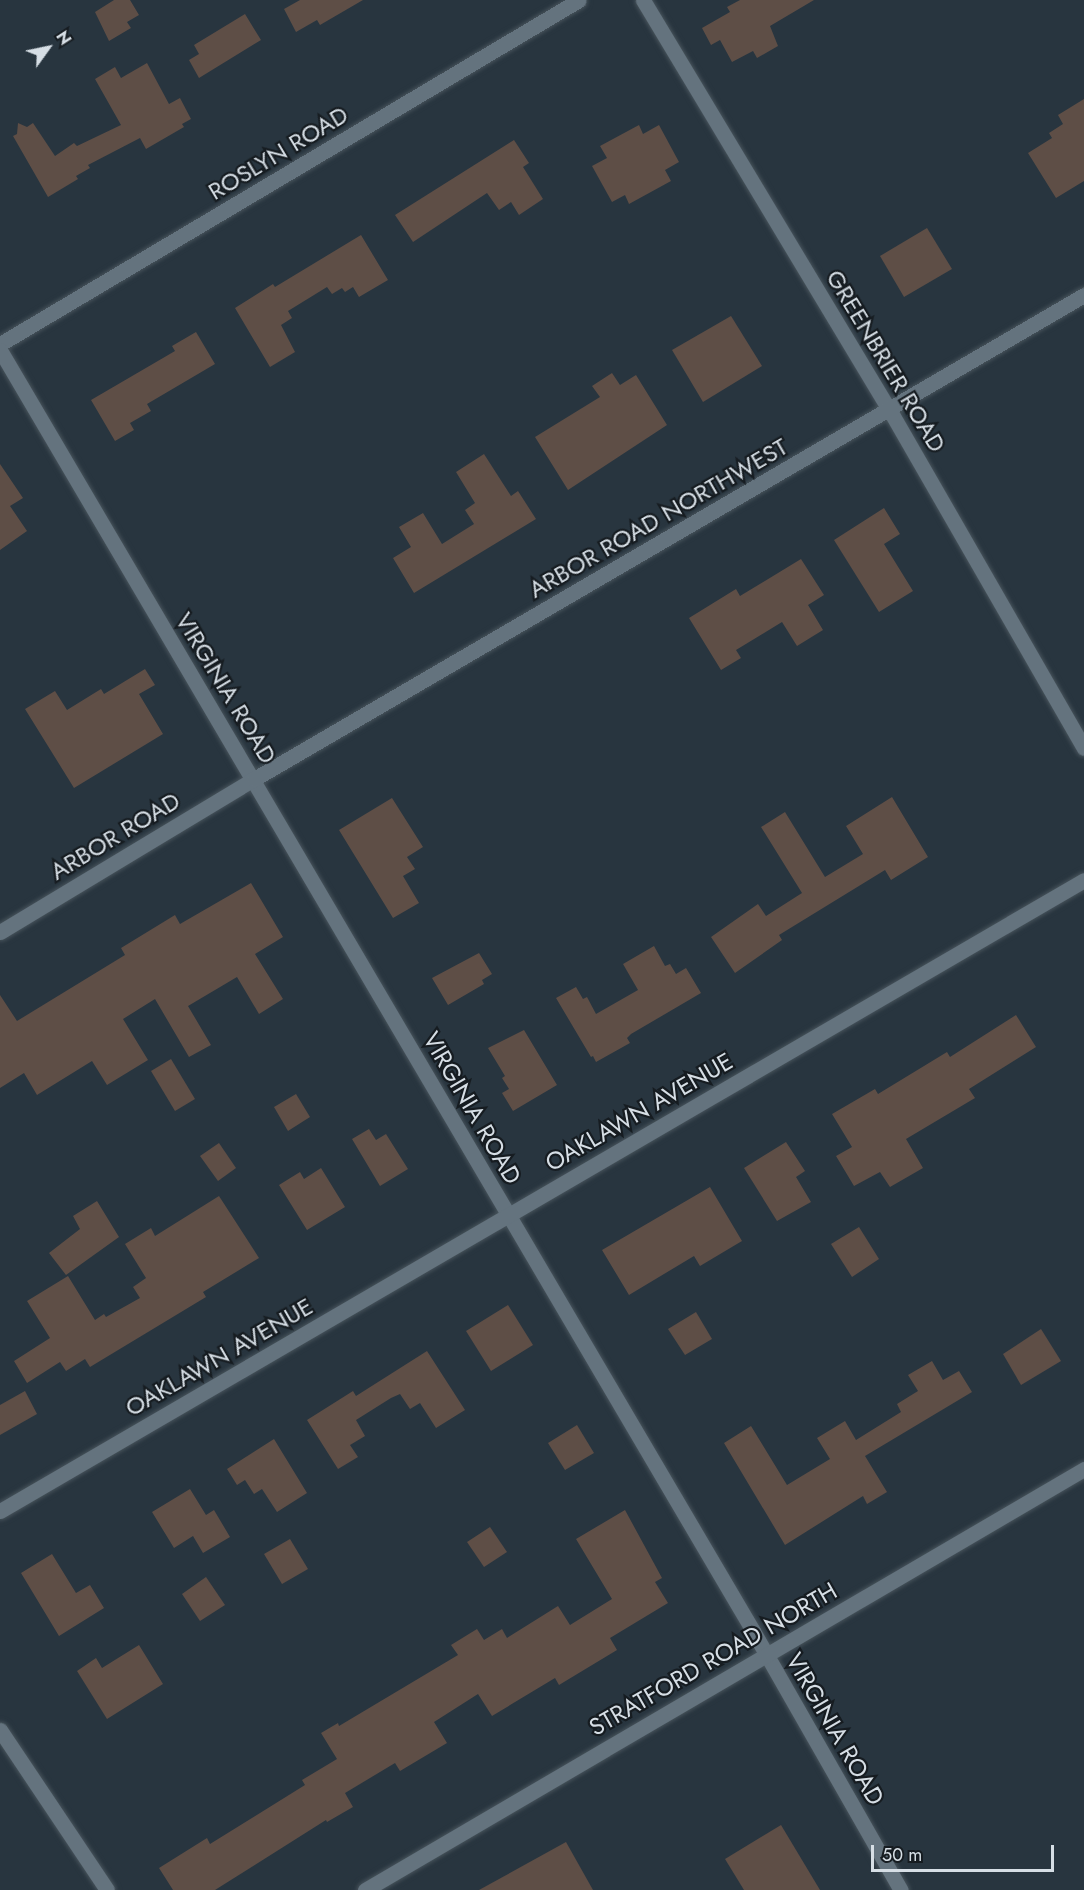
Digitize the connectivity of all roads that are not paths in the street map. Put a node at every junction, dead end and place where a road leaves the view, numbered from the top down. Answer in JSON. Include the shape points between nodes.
{"nodes":[{"id":1,"x":579,"y":0,"type":"edge"},
{"id":2,"x":643,"y":0,"type":"edge"},
{"id":3,"x":1084,"y":295,"type":"edge"},
{"id":4,"x":0,"y":344,"type":"edge"},
{"id":5,"x":0,"y":350,"type":"edge"},
{"id":6,"x":889,"y":409,"type":"junction"},
{"id":7,"x":1084,"y":748,"type":"edge"},
{"id":8,"x":254,"y":779,"type":"junction"},
{"id":9,"x":1084,"y":880,"type":"edge"},
{"id":10,"x":0,"y":932,"type":"edge"},
{"id":11,"x":508,"y":1215,"type":"junction"},
{"id":12,"x":1084,"y":1469,"type":"edge"},
{"id":13,"x":0,"y":1511,"type":"edge"},
{"id":14,"x":766,"y":1653,"type":"junction"},
{"id":15,"x":0,"y":1730,"type":"edge"},
{"id":16,"x":107,"y":1890,"type":"edge"},
{"id":17,"x":365,"y":1890,"type":"edge"},
{"id":18,"x":901,"y":1890,"type":"edge"}],
"edges":[{"from":1,"to":4,"type":"street","name":"ROSLYN ROAD"},
{"from":2,"to":6,"type":"street","name":"GREENBRIER ROAD"},
{"from":3,"to":6,"type":"street","name":"ARBOR ROAD NORTHWEST"},
{"from":5,"to":8,"type":"street","name":"VIRGINIA ROAD"},
{"from":6,"to":7,"type":"street","name":"GREENBRIER ROAD"},
{"from":6,"to":8,"type":"street","name":"ARBOR ROAD NORTHWEST"},
{"from":8,"to":10,"type":"street","name":"ARBOR ROAD"},
{"from":8,"to":11,"type":"street","name":"VIRGINIA ROAD"},
{"from":9,"to":11,"type":"street","name":"OAKLAWN AVENUE"},
{"from":11,"to":13,"type":"street","name":"OAKLAWN AVENUE"},
{"from":11,"to":14,"type":"street","name":"VIRGINIA ROAD"},
{"from":12,"to":14,"type":"street","name":"STRATFORD ROAD NORTH"},
{"from":14,"to":17,"type":"street","name":"STRATFORD ROAD NORTH"},
{"from":14,"to":18,"type":"street","name":"VIRGINIA ROAD"},
{"from":15,"to":16,"type":"street"}]}
